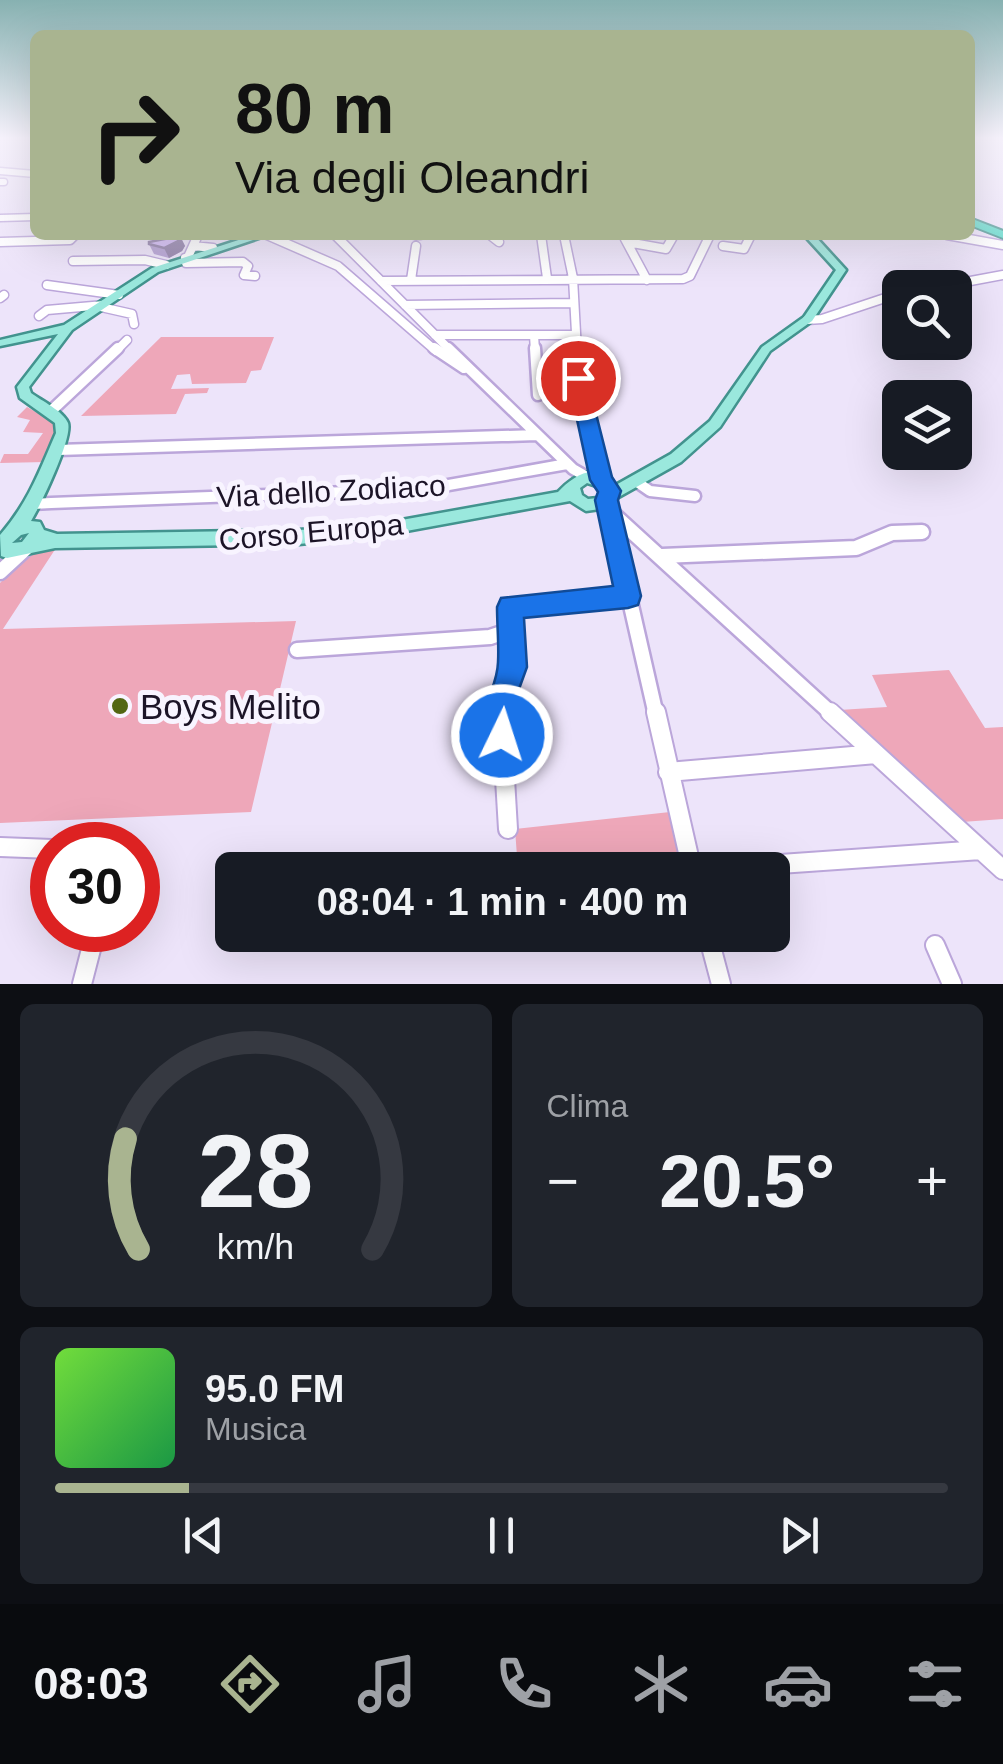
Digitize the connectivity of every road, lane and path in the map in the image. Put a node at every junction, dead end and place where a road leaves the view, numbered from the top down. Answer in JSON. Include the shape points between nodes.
{"nodes":[{"id":1,"x":30,"y":217,"type":"edge"},
{"id":2,"x":0,"y":218,"type":"edge"},
{"id":3,"x":975,"y":221,"type":"edge"},
{"id":4,"x":1003,"y":233,"type":"edge"},
{"id":5,"x":30,"y":234,"type":"edge"},
{"id":6,"x":35,"y":240,"type":"edge"},
{"id":7,"x":195,"y":240,"type":"edge"},
{"id":8,"x":245,"y":240,"type":"edge"},
{"id":9,"x":277,"y":240,"type":"edge"},
{"id":10,"x":340,"y":240,"type":"edge"},
{"id":11,"x":416,"y":240,"type":"edge"},
{"id":12,"x":496,"y":240,"type":"edge"},
{"id":13,"x":542,"y":240,"type":"edge"},
{"id":14,"x":565,"y":240,"type":"edge"},
{"id":15,"x":626,"y":240,"type":"edge"},
{"id":16,"x":633,"y":240,"type":"edge"},
{"id":17,"x":670,"y":240,"type":"edge"},
{"id":18,"x":708,"y":240,"type":"edge"},
{"id":19,"x":748,"y":240,"type":"edge"},
{"id":20,"x":813,"y":240,"type":"edge"},
{"id":21,"x":974,"y":240,"type":"edge"},
{"id":22,"x":22,"y":241,"type":"junction"},
{"id":23,"x":0,"y":242,"type":"edge"},
{"id":24,"x":499,"y":242,"type":"dead end"},
{"id":25,"x":1003,"y":245,"type":"edge"},
{"id":26,"x":723,"y":246,"type":"dead end"},
{"id":27,"x":188,"y":253,"type":"junction"},
{"id":28,"x":123,"y":260,"type":"junction"},
{"id":29,"x":73,"y":261,"type":"dead end"},
{"id":30,"x":166,"y":265,"type":"junction"},
{"id":31,"x":114,"y":267,"type":"dead end"},
{"id":32,"x":641,"y":268,"type":"junction"},
{"id":33,"x":1003,"y":275,"type":"edge"},
{"id":34,"x":255,"y":276,"type":"dead end"},
{"id":35,"x":547,"y":278,"type":"junction"},
{"id":36,"x":573,"y":278,"type":"junction"},
{"id":37,"x":680,"y":279,"type":"junction"},
{"id":38,"x":411,"y":280,"type":"junction"},
{"id":39,"x":647,"y":280,"type":"junction"},
{"id":40,"x":381,"y":281,"type":"junction"},
{"id":41,"x":972,"y":281,"type":"edge"},
{"id":42,"x":47,"y":285,"type":"dead end"},
{"id":43,"x":119,"y":294,"type":"junction"},
{"id":44,"x":882,"y":298,"type":"edge"},
{"id":45,"x":573,"y":303,"type":"junction"},
{"id":46,"x":405,"y":305,"type":"junction"},
{"id":47,"x":103,"y":306,"type":"junction"},
{"id":48,"x":39,"y":316,"type":"dead end"},
{"id":49,"x":815,"y":317,"type":"junction"},
{"id":50,"x":134,"y":324,"type":"dead end"},
{"id":51,"x":68,"y":328,"type":"junction"},
{"id":52,"x":436,"y":335,"type":"junction"},
{"id":53,"x":534,"y":335,"type":"junction"},
{"id":54,"x":574,"y":335,"type":"junction"},
{"id":55,"x":126,"y":340,"type":"dead end"},
{"id":56,"x":1,"y":342,"type":"edge"},
{"id":57,"x":471,"y":370,"type":"junction"},
{"id":58,"x":538,"y":395,"type":"dead end"},
{"id":59,"x":50,"y":412,"type":"junction"},
{"id":60,"x":537,"y":435,"type":"junction"},
{"id":61,"x":58,"y":450,"type":"junction"},
{"id":62,"x":576,"y":481,"type":"junction"},
{"id":63,"x":636,"y":482,"type":"junction"},
{"id":64,"x":695,"y":496,"type":"dead end"},
{"id":65,"x":607,"y":502,"type":"junction"},
{"id":66,"x":34,"y":504,"type":"junction"},
{"id":67,"x":922,"y":532,"type":"dead end"},
{"id":68,"x":14,"y":541,"type":"edge"},
{"id":69,"x":662,"y":556,"type":"junction"},
{"id":70,"x":0,"y":572,"type":"edge"},
{"id":71,"x":628,"y":596,"type":"junction"},
{"id":72,"x":511,"y":630,"type":"junction"},
{"id":73,"x":298,"y":650,"type":"dead end"},
{"id":74,"x":876,"y":754,"type":"junction"},
{"id":75,"x":668,"y":772,"type":"junction"},
{"id":76,"x":508,"y":829,"type":"dead end"},
{"id":77,"x":30,"y":849,"type":"edge"},
{"id":78,"x":1,"y":850,"type":"edge"},
{"id":79,"x":982,"y":850,"type":"junction"},
{"id":80,"x":688,"y":852,"type":"edge"},
{"id":81,"x":790,"y":863,"type":"edge"},
{"id":82,"x":1003,"y":870,"type":"edge"},
{"id":83,"x":936,"y":945,"type":"dead end"},
{"id":84,"x":90,"y":952,"type":"edge"},
{"id":85,"x":712,"y":952,"type":"edge"},
{"id":86,"x":82,"y":984,"type":"edge"},
{"id":87,"x":720,"y":984,"type":"edge"},
{"id":88,"x":952,"y":984,"type":"edge"}],
"edges":[{"from":1,"to":2,"type":"street"},
{"from":3,"to":4,"type":"highway"},
{"from":5,"to":22,"type":"street"},
{"from":6,"to":22,"type":"street"},
{"from":7,"to":27,"type":"street"},
{"from":8,"to":27,"type":"main road"},
{"from":9,"to":57,"type":"street","via":[[338,266],[438,352]]},
{"from":10,"to":40,"type":"street"},
{"from":11,"to":38,"type":"street"},
{"from":12,"to":24,"type":"street"},
{"from":13,"to":35,"type":"street"},
{"from":14,"to":36,"type":"street"},
{"from":15,"to":32,"type":"street"},
{"from":16,"to":17,"type":"street","via":[[664,248]]},
{"from":18,"to":37,"type":"street","via":[[690,276]]},
{"from":19,"to":26,"type":"street","via":[[744,249]]},
{"from":20,"to":49,"type":"main road","via":[[840,270]]},
{"from":21,"to":25,"type":"street"},
{"from":22,"to":23,"type":"street"},
{"from":27,"to":30,"type":"main road"},
{"from":27,"to":34,"type":"street","via":[[186,263],[243,262],[244,274]]},
{"from":28,"to":29,"type":"street"},
{"from":28,"to":30,"type":"street"},
{"from":28,"to":31,"type":"street"},
{"from":30,"to":43,"type":"main road"},
{"from":32,"to":37,"type":"street"},
{"from":32,"to":39,"type":"street"},
{"from":33,"to":41,"type":"street"},
{"from":35,"to":36,"type":"street"},
{"from":35,"to":38,"type":"street"},
{"from":36,"to":39,"type":"street"},
{"from":36,"to":45,"type":"street"},
{"from":37,"to":39,"type":"street"},
{"from":38,"to":40,"type":"street"},
{"from":40,"to":46,"type":"street"},
{"from":42,"to":43,"type":"street"},
{"from":43,"to":47,"type":"main road"},
{"from":44,"to":49,"type":"street"},
{"from":45,"to":46,"type":"street"},
{"from":45,"to":54,"type":"street"},
{"from":46,"to":52,"type":"street"},
{"from":47,"to":48,"type":"street"},
{"from":47,"to":50,"type":"street","via":[[132,314]]},
{"from":47,"to":51,"type":"main road"},
{"from":49,"to":63,"type":"main road","via":[[766,349],[705,434]]},
{"from":51,"to":56,"type":"main road"},
{"from":51,"to":59,"type":"main road","via":[[22,387]]},
{"from":52,"to":53,"type":"street"},
{"from":52,"to":57,"type":"street"},
{"from":53,"to":54,"type":"street"},
{"from":53,"to":58,"type":"street"},
{"from":54,"to":62,"type":"street"},
{"from":55,"to":59,"type":"street"},
{"from":57,"to":60,"type":"street"},
{"from":59,"to":61,"type":"main road","via":[[63,426]]},
{"from":60,"to":61,"type":"street"},
{"from":60,"to":62,"type":"street"},
{"from":61,"to":66,"type":"main road"},
{"from":62,"to":63,"type":"main road","name":"Corso Europa"},
{"from":62,"to":65,"type":"main road"},
{"from":62,"to":65,"type":"main road","via":[[586,505]]},
{"from":62,"to":66,"type":"street","name":"Via dello Zodiaco"},
{"from":62,"to":68,"type":"main road","name":"Corso Europa","via":[[379,530],[300,538]]},
{"from":63,"to":64,"type":"street","via":[[650,491]]},
{"from":63,"to":65,"type":"main road"},
{"from":65,"to":69,"type":"street"},
{"from":65,"to":71,"type":"street"},
{"from":66,"to":68,"type":"main road"},
{"from":67,"to":69,"type":"street","via":[[892,533],[856,548]]},
{"from":68,"to":70,"type":"street"},
{"from":69,"to":74,"type":"street"},
{"from":71,"to":72,"type":"street","via":[[511,606]]},
{"from":71,"to":75,"type":"street"},
{"from":72,"to":73,"type":"street"},
{"from":72,"to":76,"type":"street","via":[[513,667],[500,700]]},
{"from":74,"to":75,"type":"street"},
{"from":74,"to":79,"type":"street"},
{"from":75,"to":80,"type":"street"},
{"from":77,"to":78,"type":"street"},
{"from":79,"to":81,"type":"street"},
{"from":79,"to":82,"type":"street"},
{"from":83,"to":88,"type":"street"},
{"from":84,"to":86,"type":"street"},
{"from":85,"to":87,"type":"street"}]}
